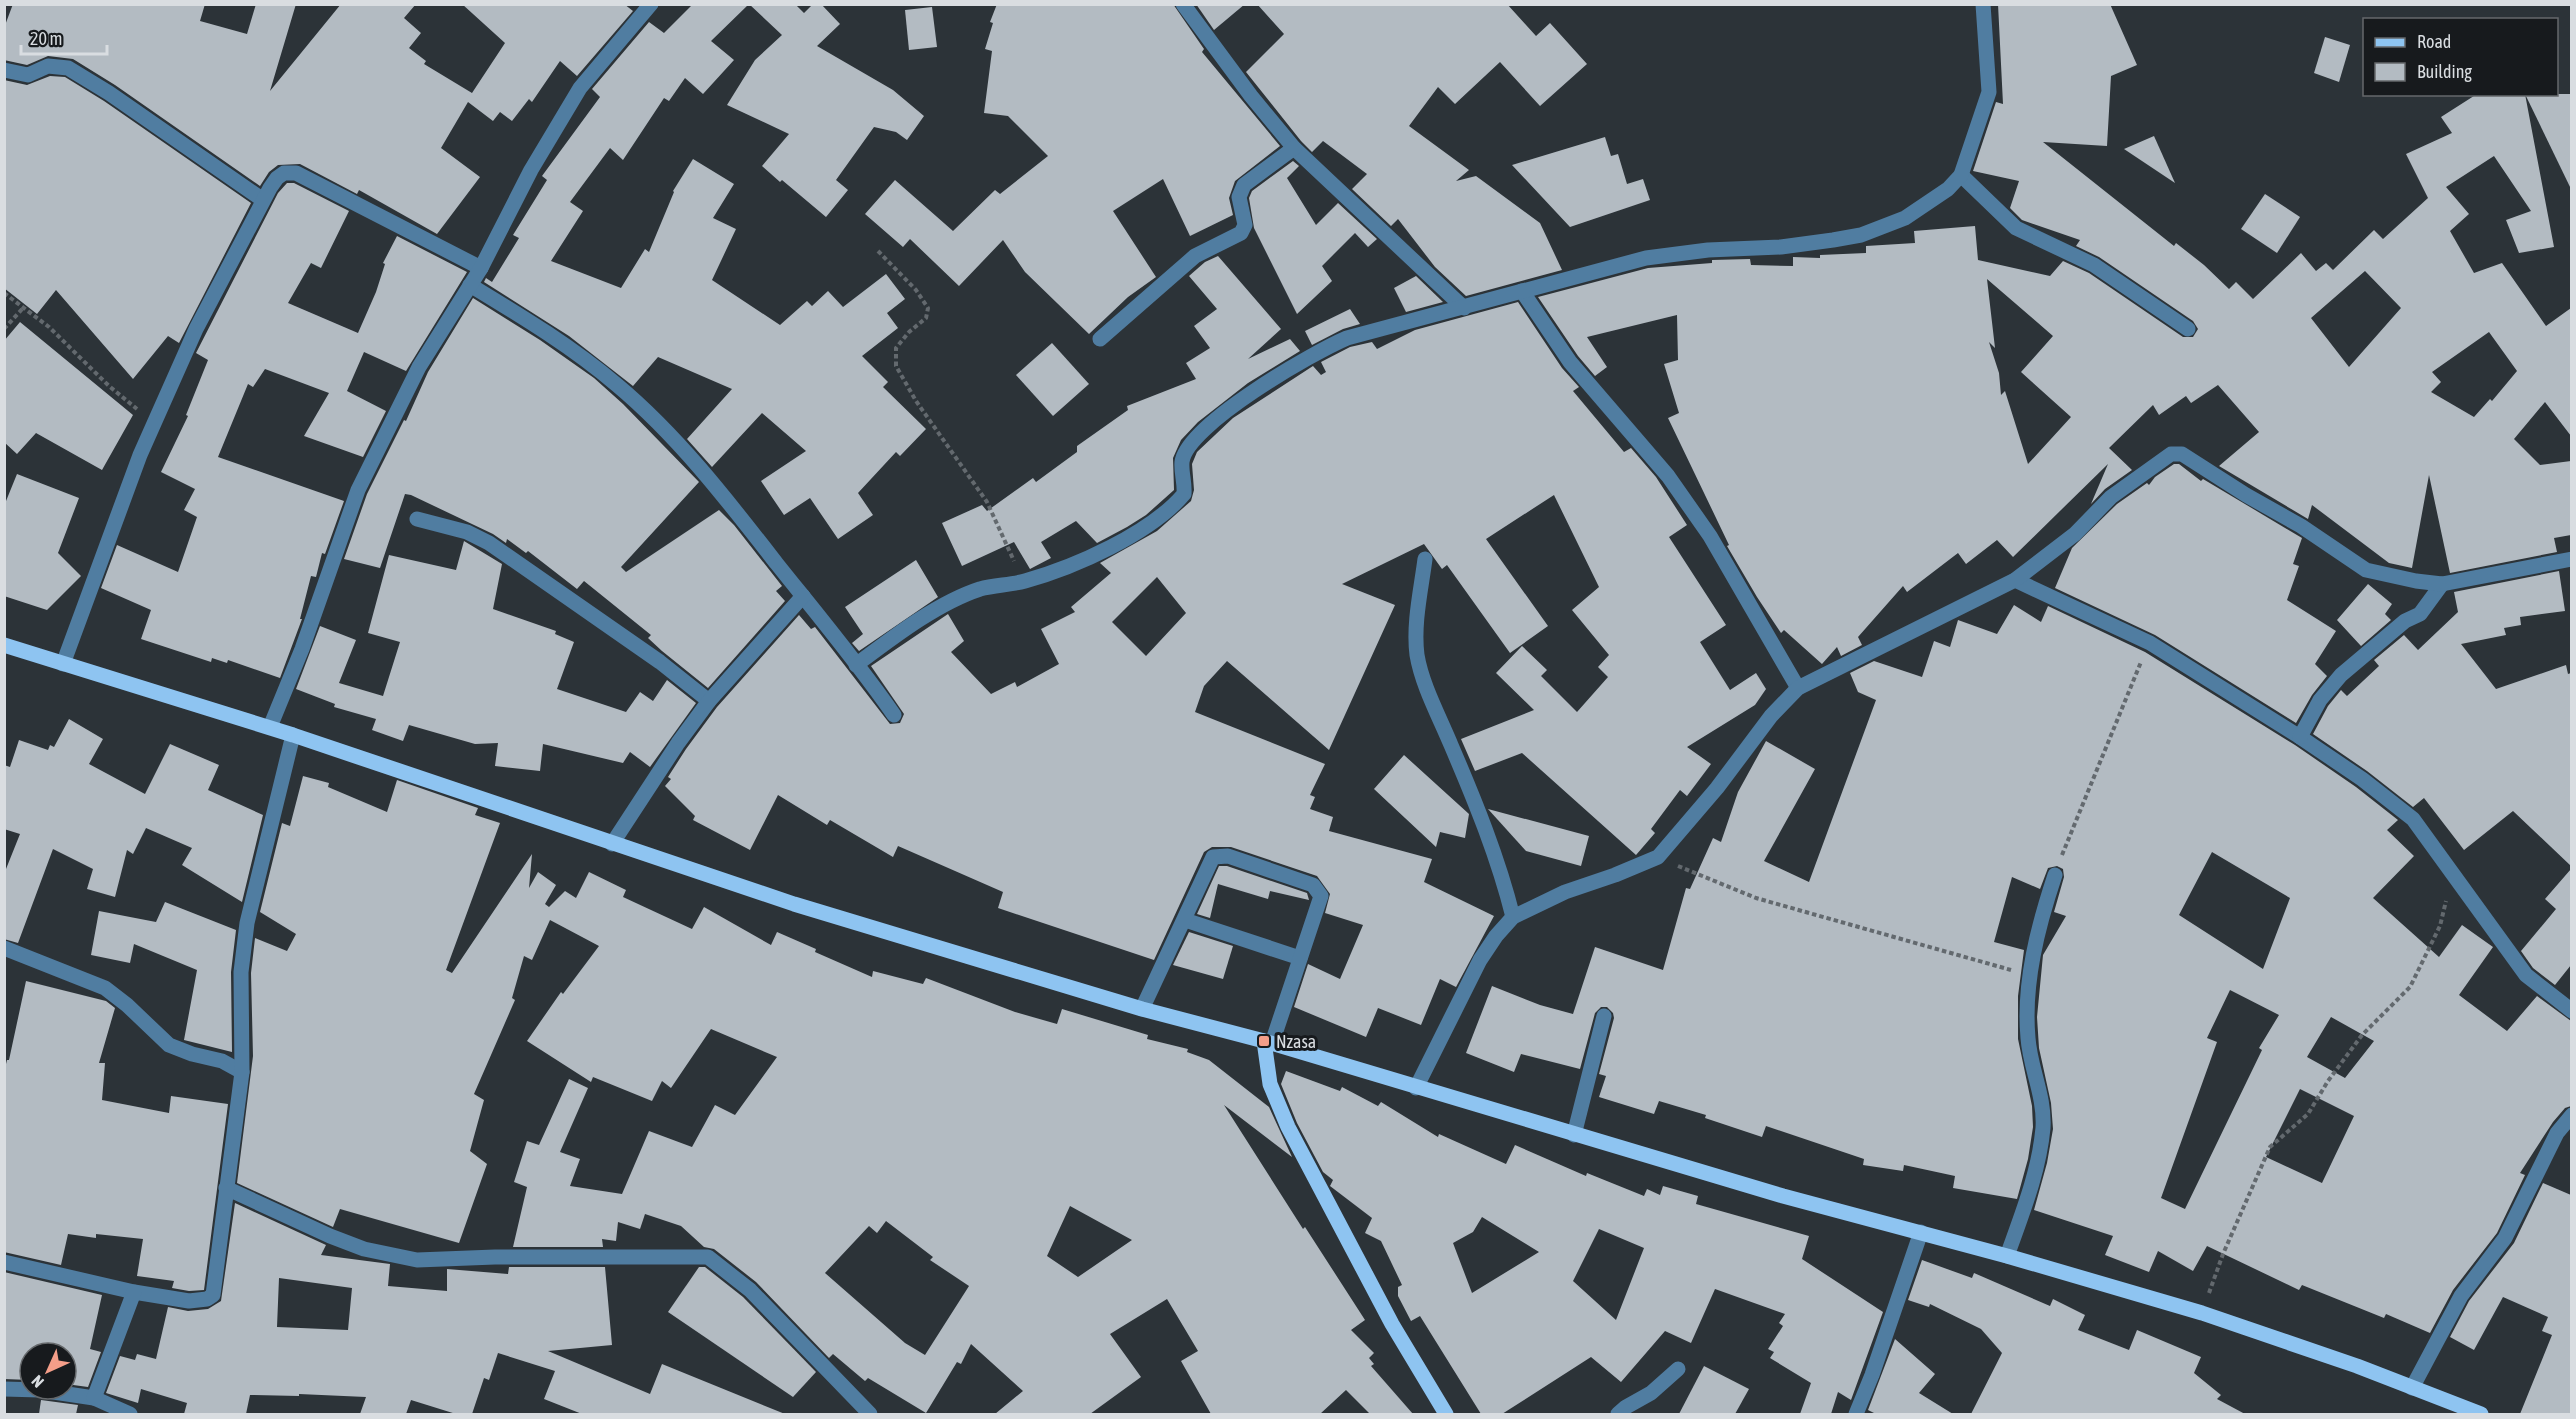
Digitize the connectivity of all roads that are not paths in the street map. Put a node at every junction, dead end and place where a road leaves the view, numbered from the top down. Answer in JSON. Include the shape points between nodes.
{"nodes":[{"id":1,"x":651,"y":4,"type":"edge"},
{"id":2,"x":1183,"y":4,"type":"edge"},
{"id":3,"x":1983,"y":4,"type":"edge"},
{"id":4,"x":4,"y":70,"type":"edge"},
{"id":5,"x":1294,"y":148,"type":"junction"},
{"id":6,"x":1960,"y":175,"type":"junction"},
{"id":7,"x":263,"y":200,"type":"junction"},
{"id":8,"x":481,"y":268,"type":"junction"},
{"id":9,"x":470,"y":285,"type":"junction"},
{"id":10,"x":1522,"y":291,"type":"junction"},
{"id":11,"x":1464,"y":308,"type":"junction"},
{"id":12,"x":2188,"y":329,"type":"dead end"},
{"id":13,"x":1100,"y":339,"type":"dead end"},
{"id":14,"x":417,"y":519,"type":"dead end"},
{"id":15,"x":1425,"y":559,"type":"dead end"},
{"id":16,"x":2571,"y":559,"type":"edge"},
{"id":17,"x":2015,"y":580,"type":"junction"},
{"id":18,"x":2442,"y":584,"type":"junction"},
{"id":19,"x":803,"y":596,"type":"junction"},
{"id":20,"x":4,"y":645,"type":"edge"},
{"id":21,"x":63,"y":664,"type":"junction"},
{"id":22,"x":856,"y":665,"type":"junction"},
{"id":23,"x":1798,"y":688,"type":"junction"},
{"id":24,"x":709,"y":701,"type":"junction"},
{"id":25,"x":894,"y":716,"type":"dead end"},
{"id":26,"x":270,"y":727,"type":"junction"},
{"id":27,"x":293,"y":735,"type":"junction"},
{"id":28,"x":2300,"y":737,"type":"junction"},
{"id":29,"x":612,"y":844,"type":"junction"},
{"id":30,"x":2055,"y":875,"type":"road end"},
{"id":31,"x":1513,"y":917,"type":"junction"},
{"id":32,"x":1185,"y":920,"type":"junction"},
{"id":33,"x":4,"y":948,"type":"edge"},
{"id":34,"x":1300,"y":958,"type":"junction"},
{"id":35,"x":1142,"y":1009,"type":"junction"},
{"id":36,"x":2571,"y":1011,"type":"edge"},
{"id":37,"x":1604,"y":1016,"type":"dead end"},
{"id":38,"x":1268,"y":1042,"type":"junction"},
{"id":39,"x":242,"y":1072,"type":"junction"},
{"id":40,"x":1416,"y":1088,"type":"junction"},
{"id":41,"x":2571,"y":1115,"type":"edge"},
{"id":42,"x":1574,"y":1135,"type":"junction"},
{"id":43,"x":226,"y":1188,"type":"junction"},
{"id":44,"x":1921,"y":1232,"type":"junction"},
{"id":45,"x":2007,"y":1256,"type":"junction"},
{"id":46,"x":4,"y":1262,"type":"edge"},
{"id":47,"x":134,"y":1292,"type":"junction"},
{"id":48,"x":1678,"y":1369,"type":"dead end"},
{"id":49,"x":2412,"y":1388,"type":"junction"},
{"id":50,"x":4,"y":1389,"type":"edge"},
{"id":51,"x":94,"y":1398,"type":"junction"},
{"id":52,"x":130,"y":1414,"type":"edge"},
{"id":53,"x":870,"y":1414,"type":"edge"},
{"id":54,"x":1446,"y":1414,"type":"edge"},
{"id":55,"x":1618,"y":1414,"type":"edge"},
{"id":56,"x":1856,"y":1414,"type":"edge"},
{"id":57,"x":2481,"y":1414,"type":"edge"}],
"edges":[{"from":1,"to":8,"type":"street","via":[[580,88],[531,170]]},
{"from":2,"to":5,"type":"street"},
{"from":3,"to":6,"type":"street","via":[[1989,92]]},
{"from":4,"to":7,"type":"street","via":[[28,75],[48,66],[68,68]]},
{"from":5,"to":11,"type":"street"},
{"from":5,"to":13,"type":"street","via":[[1244,185],[1239,197],[1245,225],[1241,233],[1195,256]]},
{"from":6,"to":10,"type":"street","via":[[1948,189],[1905,218],[1861,235],[1781,247],[1646,258]]},
{"from":6,"to":12,"type":"street","via":[[2016,228],[2094,265]]},
{"from":7,"to":8,"type":"street","via":[[277,178],[284,173],[296,173]]},
{"from":7,"to":21,"type":"street","via":[[196,329],[140,455]]},
{"from":8,"to":9,"type":"street"},
{"from":9,"to":19,"type":"street","via":[[545,330],[619,386],[696,463]]},
{"from":9,"to":26,"type":"street","via":[[419,367],[363,480]]},
{"from":10,"to":11,"type":"street"},
{"from":10,"to":23,"type":"street","via":[[1570,362],[1668,476],[1710,536]]},
{"from":11,"to":22,"type":"street","via":[[1347,338],[1291,367],[1248,395],[1198,436],[1182,461],[1184,494],[1174,506],[1096,555],[1023,581],[980,589],[948,604]]},
{"from":14,"to":24,"type":"street","via":[[467,532],[489,543],[660,662]]},
{"from":15,"to":31,"type":"street","via":[[1417,655],[1487,832]]},
{"from":16,"to":18,"type":"street"},
{"from":17,"to":18,"type":"street","via":[[2074,534],[2111,497],[2171,454],[2182,454],[2366,570]]},
{"from":17,"to":23,"type":"street"},
{"from":17,"to":28,"type":"street","via":[[2150,643]]},
{"from":18,"to":28,"type":"street","via":[[2420,614],[2405,621],[2341,675],[2320,700]]},
{"from":19,"to":22,"type":"street"},
{"from":19,"to":24,"type":"street"},
{"from":20,"to":21,"type":"main road"},
{"from":21,"to":26,"type":"main road"},
{"from":22,"to":25,"type":"street"},
{"from":23,"to":31,"type":"street","via":[[1658,857],[1565,892]]},
{"from":24,"to":29,"type":"street"},
{"from":26,"to":27,"type":"main road"},
{"from":27,"to":29,"type":"main road"},
{"from":27,"to":39,"type":"street","via":[[247,923],[241,972]]},
{"from":28,"to":36,"type":"street","via":[[2413,819],[2526,975]]},
{"from":29,"to":35,"type":"main road","via":[[794,904]]},
{"from":30,"to":45,"type":"street","via":[[2041,916],[2031,974],[2028,1039],[2043,1107],[2043,1128],[2038,1163]]},
{"from":31,"to":40,"type":"street","via":[[1480,960]]},
{"from":32,"to":34,"type":"street"},
{"from":32,"to":34,"type":"street","via":[[1213,857],[1228,856],[1313,885],[1321,897]]},
{"from":32,"to":35,"type":"street"},
{"from":33,"to":39,"type":"street","via":[[105,988],[169,1045],[222,1060]]},
{"from":34,"to":38,"type":"street"},
{"from":35,"to":38,"type":"main road"},
{"from":37,"to":42,"type":"street"},
{"from":38,"to":40,"type":"main road"},
{"from":38,"to":54,"type":"main road","via":[[1270,1084],[1288,1127],[1392,1324]]},
{"from":39,"to":43,"type":"street"},
{"from":40,"to":42,"type":"main road"},
{"from":41,"to":49,"type":"street","via":[[2557,1133],[2505,1238],[2461,1296]]},
{"from":42,"to":44,"type":"main road"},
{"from":43,"to":47,"type":"street","via":[[213,1295],[189,1301]]},
{"from":43,"to":53,"type":"street","via":[[364,1249],[417,1260],[708,1257],[750,1290]]},
{"from":44,"to":45,"type":"main road"},
{"from":44,"to":56,"type":"street"},
{"from":45,"to":49,"type":"main road","via":[[2202,1313]]},
{"from":46,"to":47,"type":"street"},
{"from":47,"to":51,"type":"street"},
{"from":48,"to":55,"type":"street"},
{"from":49,"to":57,"type":"main road"},
{"from":50,"to":51,"type":"street"},
{"from":51,"to":52,"type":"street"}]}
